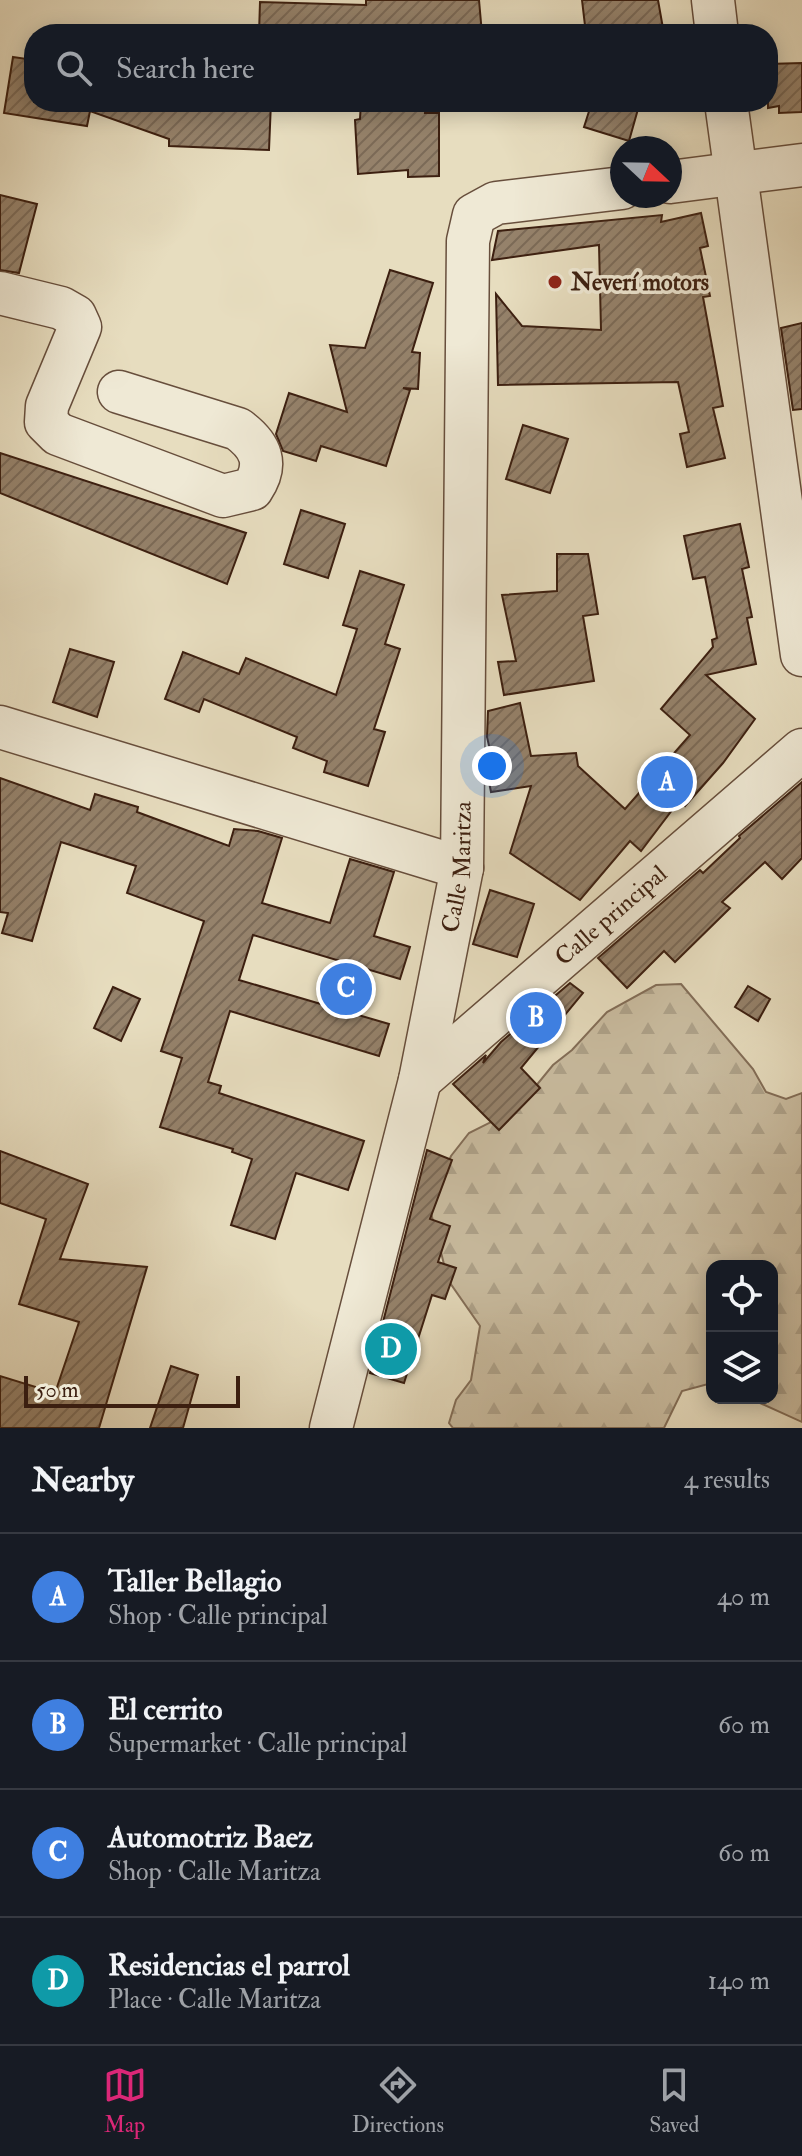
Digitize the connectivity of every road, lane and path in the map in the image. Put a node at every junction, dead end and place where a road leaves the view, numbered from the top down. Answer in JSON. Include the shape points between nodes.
{"nodes":[{"id":1,"x":713,"y":0,"type":"edge"},
{"id":2,"x":716,"y":24,"type":"edge"},
{"id":3,"x":727,"y":112,"type":"edge"},
{"id":4,"x":802,"y":165,"type":"edge"},
{"id":5,"x":736,"y":173,"type":"junction"},
{"id":6,"x":682,"y":180,"type":"edge"},
{"id":7,"x":610,"y":189,"type":"edge"},
{"id":8,"x":0,"y":293,"type":"edge"},
{"id":9,"x":119,"y":392,"type":"dead end"},
{"id":10,"x":795,"y":546,"type":"edge"},
{"id":11,"x":802,"y":655,"type":"edge"},
{"id":12,"x":0,"y":727,"type":"edge"},
{"id":13,"x":802,"y":750,"type":"edge"},
{"id":14,"x":462,"y":868,"type":"junction"},
{"id":15,"x":420,"y":1080,"type":"junction"},
{"id":16,"x":331,"y":1428,"type":"edge"}],
"edges":[{"from":1,"to":2,"type":"street"},
{"from":3,"to":5,"type":"street"},
{"from":4,"to":5,"type":"street"},
{"from":5,"to":6,"type":"street"},
{"from":5,"to":10,"type":"street"},
{"from":7,"to":14,"type":"street","name":"Calle Maritza","via":[[496,203],[474,215],[468,241]]},
{"from":8,"to":9,"type":"street","via":[[61,308],[75,316],[80,327],[47,406],[46,422],[58,434],[223,496],[252,489],[261,477],[258,450],[238,429]]},
{"from":10,"to":11,"type":"street"},
{"from":12,"to":14,"type":"street"},
{"from":13,"to":15,"type":"street","name":"Calle principal"},
{"from":14,"to":15,"type":"street","name":"Calle Maritza"},
{"from":15,"to":16,"type":"street","name":"Calle Maritza"}]}
